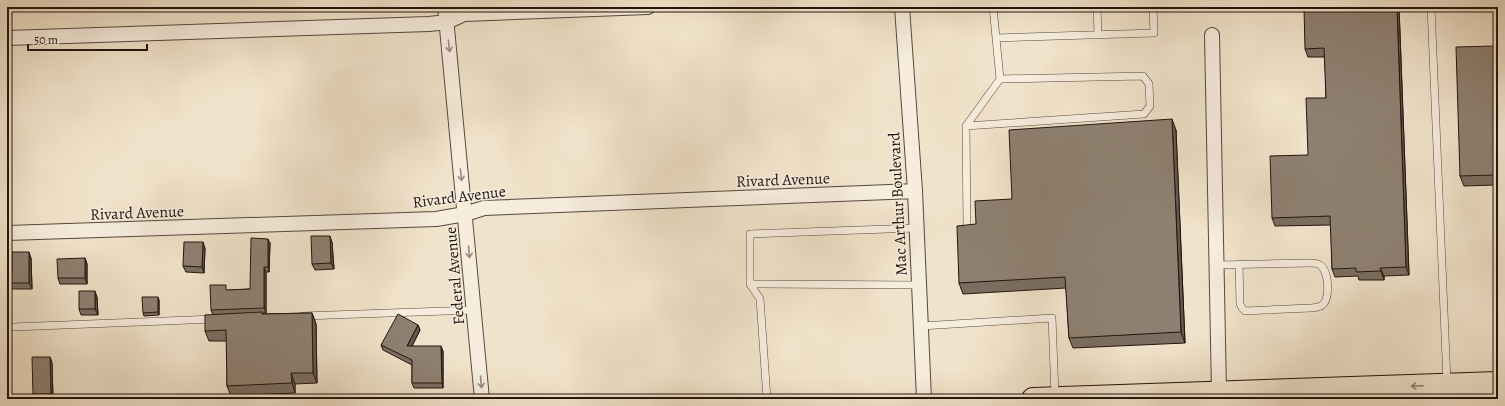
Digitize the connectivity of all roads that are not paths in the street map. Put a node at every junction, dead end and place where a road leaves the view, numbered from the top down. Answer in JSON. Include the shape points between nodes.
{"nodes":[{"id":1,"x":445,"y":7,"type":"edge"},
{"id":2,"x":648,"y":7,"type":"edge"},
{"id":3,"x":902,"y":7,"type":"edge"},
{"id":4,"x":993,"y":7,"type":"edge"},
{"id":5,"x":1097,"y":7,"type":"edge"},
{"id":6,"x":1153,"y":7,"type":"edge"},
{"id":7,"x":1431,"y":7,"type":"edge"},
{"id":8,"x":447,"y":22,"type":"junction"},
{"id":9,"x":1098,"y":35,"type":"junction"},
{"id":10,"x":1212,"y":35,"type":"dead end"},
{"id":11,"x":7,"y":38,"type":"edge"},
{"id":12,"x":996,"y":38,"type":"junction"},
{"id":13,"x":1000,"y":79,"type":"junction"},
{"id":14,"x":966,"y":126,"type":"junction"},
{"id":15,"x":915,"y":191,"type":"junction"},
{"id":16,"x":465,"y":214,"type":"junction"},
{"id":17,"x":967,"y":224,"type":"edge"},
{"id":18,"x":916,"y":228,"type":"junction"},
{"id":19,"x":7,"y":233,"type":"edge"},
{"id":20,"x":1239,"y":264,"type":"junction"},
{"id":21,"x":1216,"y":265,"type":"junction"},
{"id":22,"x":750,"y":284,"type":"junction"},
{"id":23,"x":918,"y":284,"type":"junction"},
{"id":24,"x":474,"y":310,"type":"junction"},
{"id":25,"x":299,"y":316,"type":"edge"},
{"id":26,"x":220,"y":319,"type":"edge"},
{"id":27,"x":921,"y":326,"type":"junction"},
{"id":28,"x":13,"y":327,"type":"dead end"},
{"id":29,"x":1498,"y":383,"type":"edge"},
{"id":30,"x":1447,"y":385,"type":"junction"},
{"id":31,"x":1219,"y":392,"type":"junction"},
{"id":32,"x":1498,"y":393,"type":"edge"},
{"id":33,"x":1350,"y":394,"type":"edge"},
{"id":34,"x":1055,"y":398,"type":"edge"},
{"id":35,"x":1078,"y":398,"type":"edge"},
{"id":36,"x":482,"y":399,"type":"edge"},
{"id":37,"x":767,"y":399,"type":"edge"},
{"id":38,"x":924,"y":399,"type":"edge"},
{"id":39,"x":1033,"y":399,"type":"edge"},
{"id":40,"x":1493,"y":399,"type":"edge"}],
"edges":[{"from":1,"to":8,"type":"street","name":"Federal Avenue"},
{"from":2,"to":8,"type":"street","via":[[464,14]]},
{"from":3,"to":15,"type":"street","name":"Mac Arthur Boulevard"},
{"from":4,"to":12,"type":"lane"},
{"from":5,"to":9,"type":"lane"},
{"from":6,"to":9,"type":"lane","via":[[1154,32]]},
{"from":7,"to":30,"type":"lane"},
{"from":8,"to":11,"type":"street"},
{"from":8,"to":16,"type":"street","name":"Federal Avenue","one_way":true},
{"from":9,"to":12,"type":"lane"},
{"from":10,"to":21,"type":"street"},
{"from":12,"to":13,"type":"lane"},
{"from":13,"to":14,"type":"lane"},
{"from":13,"to":14,"type":"lane","via":[[1143,76],[1149,84],[1150,106],[1144,114]]},
{"from":14,"to":17,"type":"lane"},
{"from":15,"to":16,"type":"street","name":"Rivard Avenue","via":[[484,208]]},
{"from":15,"to":18,"type":"street","name":"Mac Arthur Boulevard"},
{"from":16,"to":19,"type":"street","name":"Rivard Avenue","via":[[436,219]]},
{"from":16,"to":24,"type":"street","name":"Federal Avenue","one_way":true},
{"from":18,"to":22,"type":"lane","via":[[750,234]]},
{"from":18,"to":23,"type":"street","name":"Mac Arthur Boulevard"},
{"from":20,"to":20,"type":"lane","via":[[1319,264],[1326,278],[1326,301],[1321,306],[1312,308],[1245,311],[1240,304]]},
{"from":20,"to":21,"type":"lane"},
{"from":21,"to":31,"type":"street"},
{"from":22,"to":23,"type":"lane"},
{"from":22,"to":37,"type":"lane","via":[[760,299]]},
{"from":23,"to":27,"type":"street","name":"Mac Arthur Boulevard"},
{"from":24,"to":25,"type":"lane"},
{"from":24,"to":36,"type":"street","name":"Federal Avenue","one_way":true},
{"from":26,"to":28,"type":"lane"},
{"from":27,"to":34,"type":"lane","via":[[1052,318]]},
{"from":27,"to":38,"type":"street","name":"Mac Arthur Boulevard"},
{"from":29,"to":30,"type":"highway"},
{"from":30,"to":33,"type":"highway","one_way":true},
{"from":31,"to":33,"type":"highway"},
{"from":31,"to":35,"type":"highway"},
{"from":32,"to":40,"type":"highway"},
{"from":34,"to":35,"type":"highway"},
{"from":34,"to":39,"type":"highway"}]}
